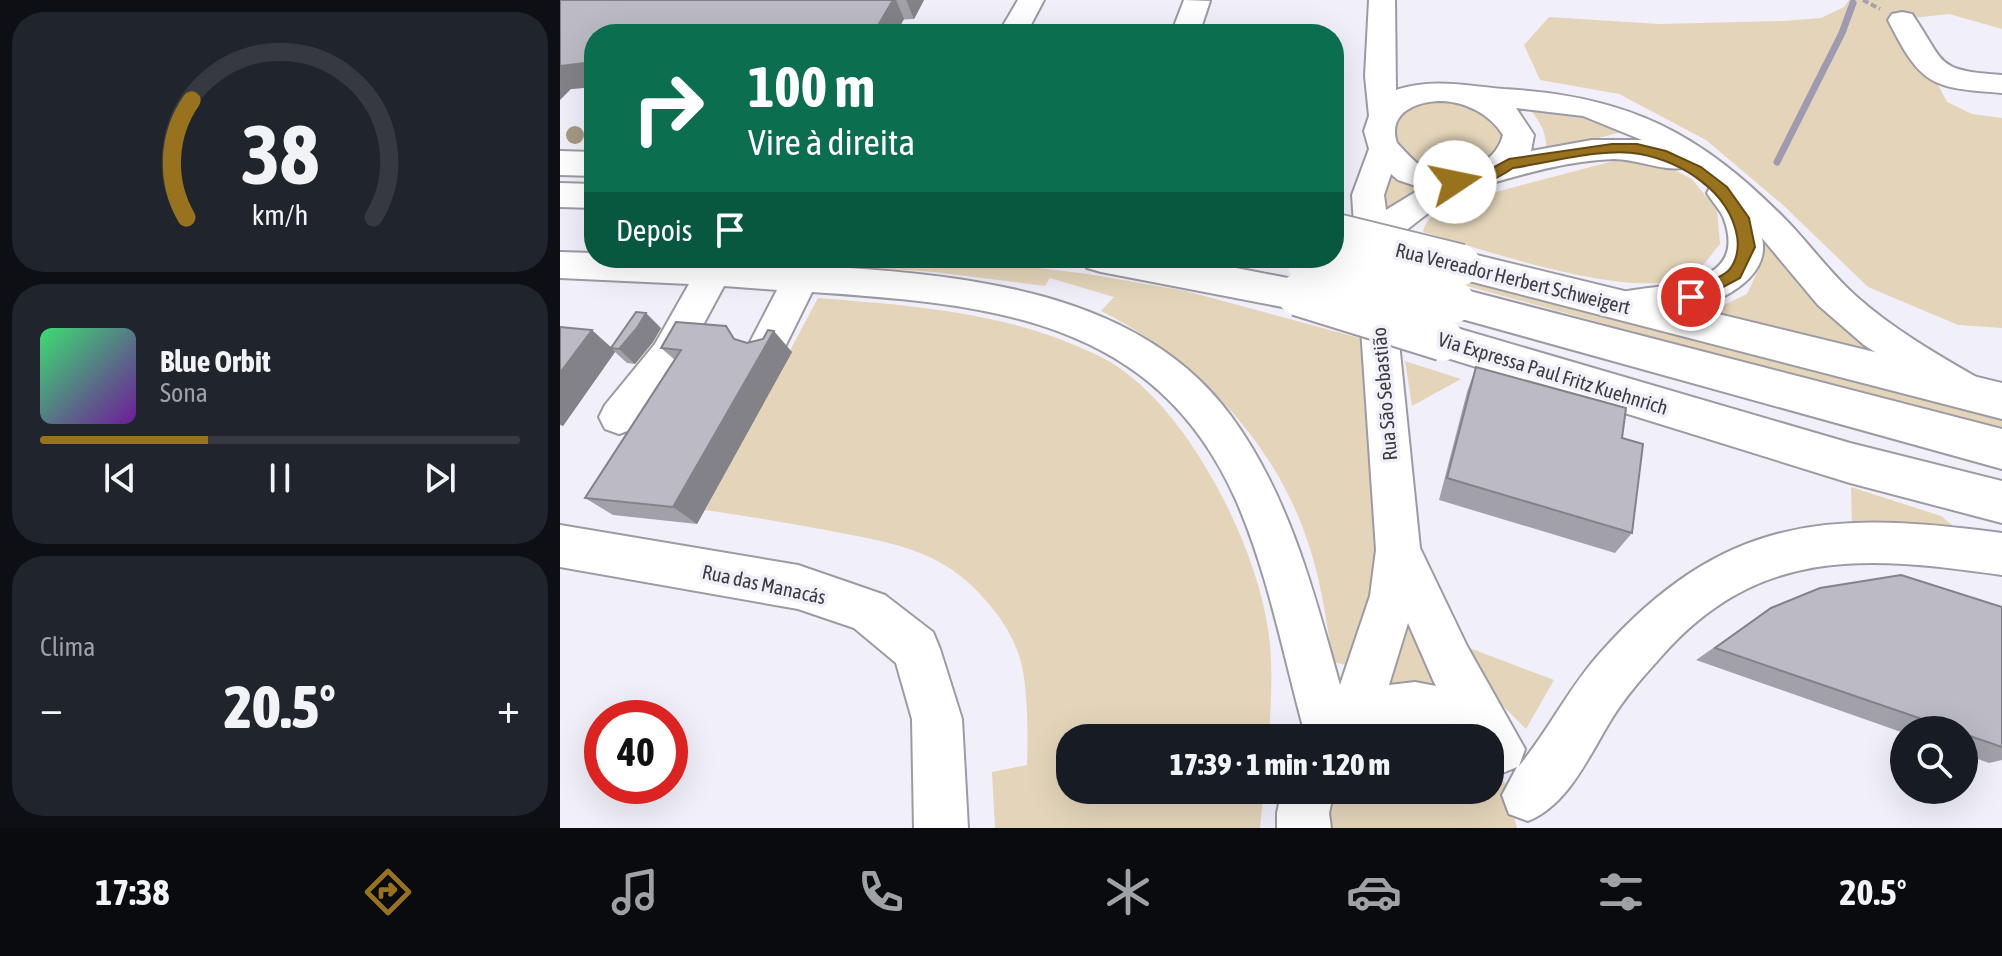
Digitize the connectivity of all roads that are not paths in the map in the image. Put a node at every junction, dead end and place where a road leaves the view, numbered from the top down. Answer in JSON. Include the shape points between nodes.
{"nodes":[{"id":1,"x":1031,"y":0,"type":"edge"},
{"id":2,"x":1382,"y":0,"type":"edge"},
{"id":3,"x":1197,"y":1,"type":"edge"},
{"id":4,"x":1902,"y":20,"type":"dead end"},
{"id":5,"x":1018,"y":24,"type":"edge"},
{"id":6,"x":1189,"y":24,"type":"edge"},
{"id":7,"x":1380,"y":76,"type":"junction"},
{"id":8,"x":2002,"y":84,"type":"edge"},
{"id":9,"x":1419,"y":93,"type":"junction"},
{"id":10,"x":1469,"y":95,"type":"junction"},
{"id":11,"x":1383,"y":115,"type":"junction"},
{"id":12,"x":1384,"y":149,"type":"junction"},
{"id":13,"x":560,"y":163,"type":"edge"},
{"id":14,"x":584,"y":164,"type":"edge"},
{"id":15,"x":1509,"y":164,"type":"junction"},
{"id":16,"x":1455,"y":182,"type":"junction"},
{"id":17,"x":560,"y":195,"type":"edge"},
{"id":18,"x":584,"y":196,"type":"edge"},
{"id":19,"x":560,"y":222,"type":"edge"},
{"id":20,"x":584,"y":223,"type":"edge"},
{"id":21,"x":1374,"y":238,"type":"junction"},
{"id":22,"x":1344,"y":240,"type":"edge"},
{"id":23,"x":560,"y":266,"type":"edge"},
{"id":24,"x":584,"y":267,"type":"edge"},
{"id":25,"x":611,"y":268,"type":"edge"},
{"id":26,"x":1231,"y":268,"type":"edge"},
{"id":27,"x":714,"y":272,"type":"junction"},
{"id":28,"x":1296,"y":273,"type":"edge"},
{"id":29,"x":801,"y":278,"type":"junction"},
{"id":30,"x":1452,"y":302,"type":"junction"},
{"id":31,"x":1622,"y":305,"type":"junction"},
{"id":32,"x":767,"y":346,"type":"edge"},
{"id":33,"x":1992,"y":399,"type":"edge"},
{"id":34,"x":619,"y":417,"type":"dead end"},
{"id":35,"x":2002,"y":449,"type":"edge"},
{"id":36,"x":1850,"y":463,"type":"junction"},
{"id":37,"x":2002,"y":502,"type":"edge"},
{"id":38,"x":2002,"y":521,"type":"edge"},
{"id":39,"x":560,"y":546,"type":"edge"},
{"id":40,"x":1398,"y":550,"type":"junction"},
{"id":41,"x":2002,"y":554,"type":"edge"},
{"id":42,"x":1338,"y":724,"type":"edge"},
{"id":43,"x":1344,"y":724,"type":"edge"},
{"id":44,"x":1356,"y":724,"type":"edge"},
{"id":45,"x":1470,"y":724,"type":"edge"},
{"id":46,"x":1483,"y":724,"type":"edge"},
{"id":47,"x":1504,"y":755,"type":"edge"},
{"id":48,"x":1307,"y":804,"type":"edge"},
{"id":49,"x":1532,"y":811,"type":"edge"},
{"id":50,"x":941,"y":828,"type":"edge"},
{"id":51,"x":1304,"y":828,"type":"edge"}],
"edges":[{"from":1,"to":5,"type":"street"},
{"from":2,"to":7,"type":"street"},
{"from":3,"to":6,"type":"street"},
{"from":4,"to":8,"type":"street","via":[[1926,66],[1937,75]]},
{"from":7,"to":9,"type":"street"},
{"from":7,"to":11,"type":"street"},
{"from":9,"to":10,"type":"street"},
{"from":9,"to":11,"type":"street","via":[[1397,101]]},
{"from":10,"to":15,"type":"street","via":[[1514,124],[1517,152]]},
{"from":10,"to":33,"type":"street","via":[[1569,103],[1633,124],[1670,143],[1744,199],[1861,323],[1898,351]]},
{"from":11,"to":12,"type":"street","via":[[1378,135]]},
{"from":12,"to":16,"type":"street","via":[[1404,168]]},
{"from":12,"to":21,"type":"street","name":"Rua São Sebastião","via":[[1368,195]]},
{"from":13,"to":14,"type":"main road"},
{"from":15,"to":16,"type":"street","via":[[1495,174]]},
{"from":15,"to":31,"type":"street","via":[[1637,149],[1666,156],[1722,191],[1741,218],[1747,247],[1735,274],[1691,297]]},
{"from":16,"to":21,"type":"street"},
{"from":17,"to":18,"type":"main road"},
{"from":19,"to":20,"type":"main road"},
{"from":21,"to":40,"type":"street","name":"Rua São Sebastião"},
{"from":22,"to":30,"type":"main road","name":"Rua Vereador Herbert Schweigert","bridge":true},
{"from":23,"to":24,"type":"street"},
{"from":25,"to":27,"type":"street"},
{"from":26,"to":28,"type":"main road","name":"Via Expressa Paul Fritz Kuehnrich"},
{"from":27,"to":29,"type":"street"},
{"from":27,"to":34,"type":"street","via":[[668,355]]},
{"from":28,"to":30,"type":"main road","name":"Via Expressa Paul Fritz Kuehnrich","bridge":true},
{"from":29,"to":32,"type":"street"},
{"from":29,"to":42,"type":"street","via":[[952,291],[1045,310],[1116,338],[1165,373],[1208,415],[1239,463],[1267,521]]},
{"from":30,"to":31,"type":"main road","name":"Rua Vereador Herbert Schweigert"},
{"from":30,"to":35,"type":"main road","name":"Via Expressa Paul Fritz Kuehnrich"},
{"from":30,"to":36,"type":"main road","name":"Via Expressa Paul Fritz Kuehnrich"},
{"from":31,"to":33,"type":"main road","name":"Rua Vereador Herbert Schweigert"},
{"from":36,"to":37,"type":"main road","name":"Via Expressa Paul Fritz Kuehnrich"},
{"from":36,"to":38,"type":"main road"},
{"from":39,"to":50,"type":"street","name":"Rua das Manacás","via":[[798,587],[869,611],[916,649],[937,719]]},
{"from":40,"to":43,"type":"street","name":"Rua São Sebastião","via":[[1393,596]]},
{"from":40,"to":46,"type":"street","name":"Rua São Sebastião"},
{"from":41,"to":49,"type":"street","via":[[1930,543],[1810,545],[1755,560],[1709,581],[1656,626],[1614,673]]},
{"from":44,"to":45,"type":"street","via":[[1385,708],[1415,705]]},
{"from":47,"to":49,"type":"street","name":"Rua São Sebastião","via":[[1516,770]]},
{"from":48,"to":51,"type":"street"}]}
